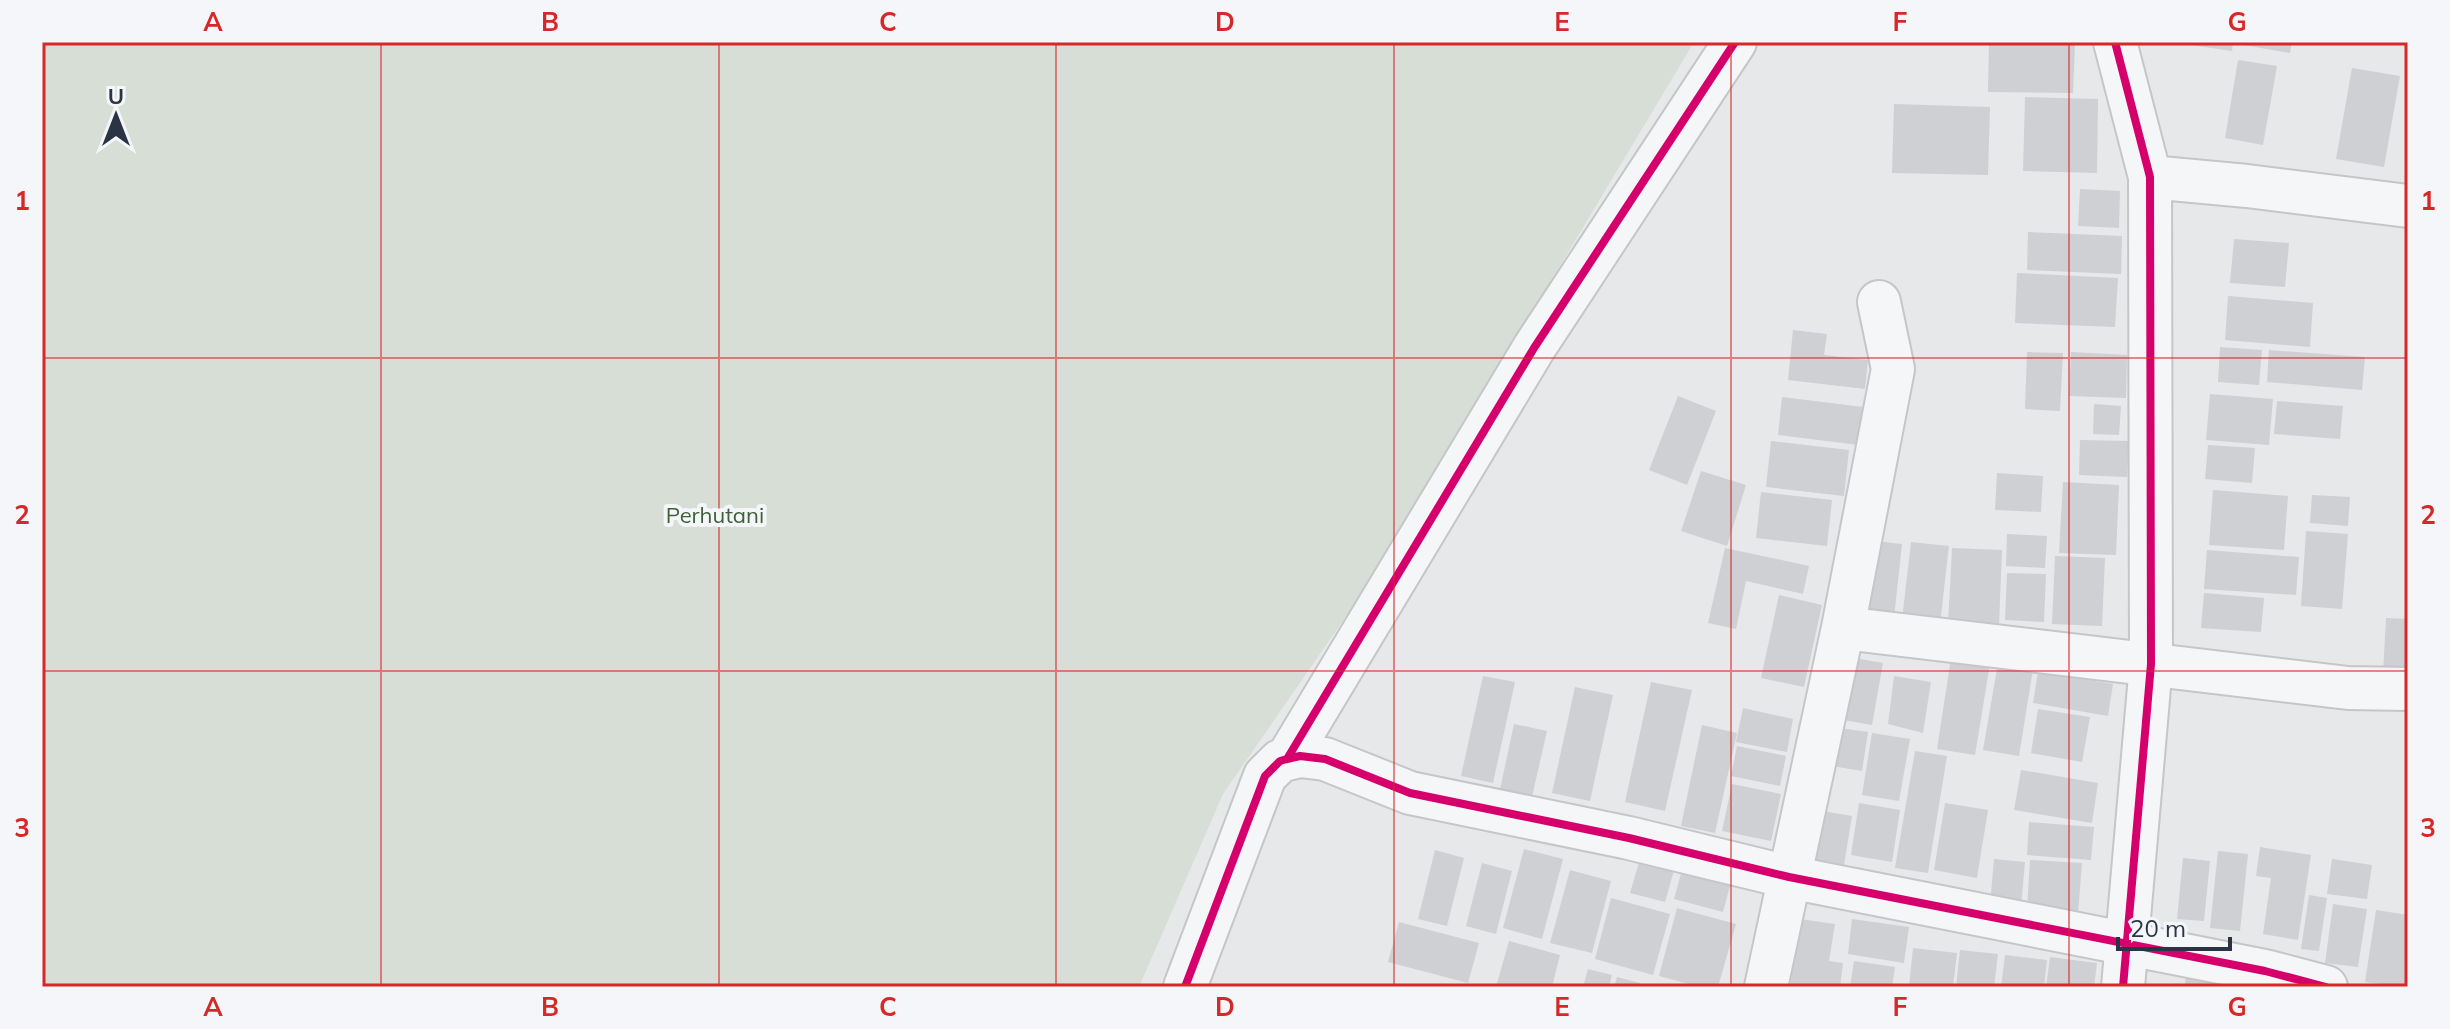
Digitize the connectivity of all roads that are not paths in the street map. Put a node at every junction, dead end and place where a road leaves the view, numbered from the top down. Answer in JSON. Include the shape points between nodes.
{"nodes":[{"id":1,"x":1735,"y":42,"type":"edge"},
{"id":2,"x":2115,"y":42,"type":"edge"},
{"id":3,"x":2150,"y":177,"type":"junction"},
{"id":4,"x":2408,"y":206,"type":"edge"},
{"id":5,"x":1879,"y":302,"type":"dead end"},
{"id":6,"x":1843,"y":628,"type":"junction"},
{"id":7,"x":2151,"y":664,"type":"junction"},
{"id":8,"x":2408,"y":689,"type":"edge"},
{"id":9,"x":1287,"y":759,"type":"junction"},
{"id":10,"x":1789,"y":877,"type":"junction"},
{"id":11,"x":2126,"y":943,"type":"junction"},
{"id":12,"x":1185,"y":987,"type":"edge"},
{"id":13,"x":1766,"y":987,"type":"edge"},
{"id":14,"x":2123,"y":987,"type":"edge"},
{"id":15,"x":2326,"y":987,"type":"edge"}],
"edges":[{"from":1,"to":9,"type":"street","via":[[1534,348]]},
{"from":2,"to":3,"type":"street"},
{"from":3,"to":4,"type":"street"},
{"from":3,"to":7,"type":"street"},
{"from":5,"to":6,"type":"street","via":[[1893,369]]},
{"from":6,"to":7,"type":"street"},
{"from":6,"to":10,"type":"street"},
{"from":7,"to":8,"type":"street","via":[[2348,688]]},
{"from":7,"to":11,"type":"street"},
{"from":9,"to":10,"type":"street","via":[[1325,759],[1410,793]]},
{"from":9,"to":12,"type":"street","via":[[1265,776]]},
{"from":10,"to":11,"type":"street"},
{"from":10,"to":13,"type":"street"},
{"from":11,"to":14,"type":"street"},
{"from":11,"to":15,"type":"street"}]}
